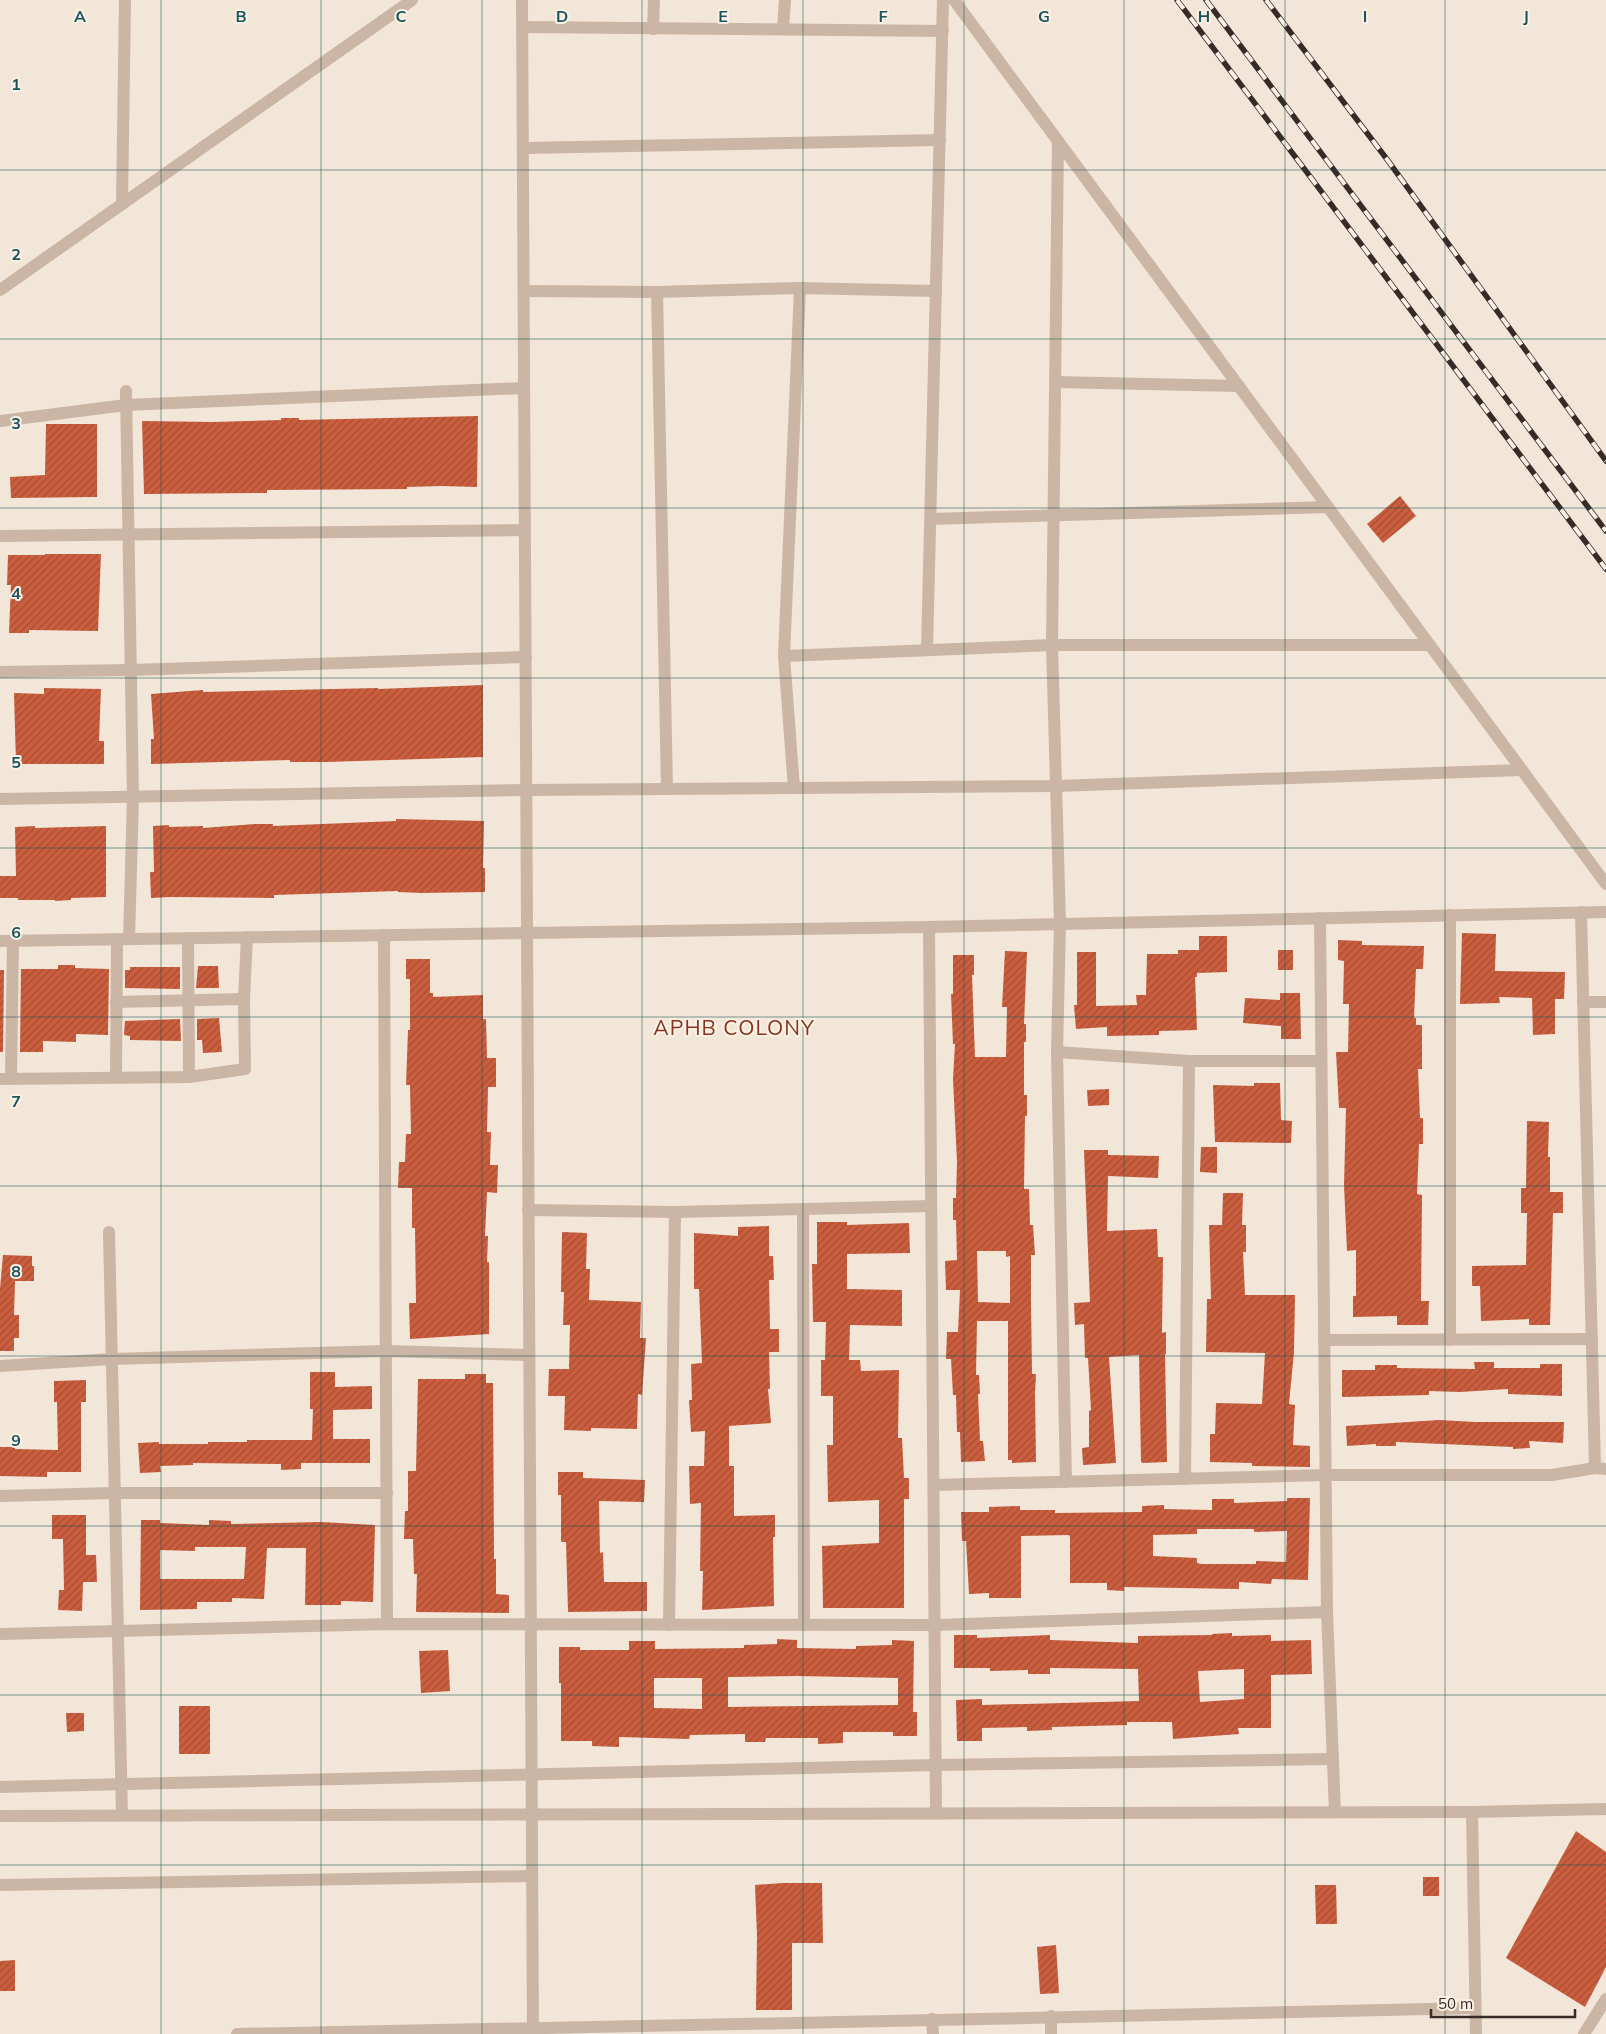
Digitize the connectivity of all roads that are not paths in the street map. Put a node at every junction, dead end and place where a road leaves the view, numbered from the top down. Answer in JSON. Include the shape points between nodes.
{"nodes":[{"id":1,"x":125,"y":0,"type":"edge"},
{"id":2,"x":412,"y":0,"type":"edge"},
{"id":3,"x":522,"y":0,"type":"edge"},
{"id":4,"x":654,"y":0,"type":"edge"},
{"id":5,"x":785,"y":0,"type":"edge"},
{"id":6,"x":943,"y":0,"type":"edge"},
{"id":7,"x":954,"y":0,"type":"edge"},
{"id":8,"x":523,"y":27,"type":"junction"},
{"id":9,"x":654,"y":28,"type":"junction"},
{"id":10,"x":783,"y":30,"type":"junction"},
{"id":11,"x":942,"y":31,"type":"junction"},
{"id":12,"x":940,"y":140,"type":"junction"},
{"id":13,"x":1058,"y":141,"type":"junction"},
{"id":14,"x":523,"y":148,"type":"junction"},
{"id":15,"x":122,"y":204,"type":"junction"},
{"id":16,"x":800,"y":288,"type":"junction"},
{"id":17,"x":0,"y":290,"type":"edge"},
{"id":18,"x":524,"y":291,"type":"junction"},
{"id":19,"x":936,"y":291,"type":"junction"},
{"id":20,"x":657,"y":292,"type":"junction"},
{"id":21,"x":1055,"y":382,"type":"junction"},
{"id":22,"x":1239,"y":386,"type":"junction"},
{"id":23,"x":524,"y":388,"type":"junction"},
{"id":24,"x":126,"y":391,"type":"dead end"},
{"id":25,"x":126,"y":405,"type":"junction"},
{"id":26,"x":0,"y":421,"type":"edge"},
{"id":27,"x":1328,"y":506,"type":"junction"},
{"id":28,"x":1053,"y":517,"type":"junction"},
{"id":29,"x":931,"y":520,"type":"junction"},
{"id":30,"x":525,"y":530,"type":"junction"},
{"id":31,"x":128,"y":535,"type":"junction"},
{"id":32,"x":0,"y":536,"type":"edge"},
{"id":33,"x":1429,"y":644,"type":"junction"},
{"id":34,"x":1052,"y":645,"type":"junction"},
{"id":35,"x":927,"y":650,"type":"junction"},
{"id":36,"x":784,"y":656,"type":"junction"},
{"id":37,"x":526,"y":657,"type":"junction"},
{"id":38,"x":131,"y":670,"type":"junction"},
{"id":39,"x":0,"y":672,"type":"edge"},
{"id":40,"x":1522,"y":770,"type":"junction"},
{"id":41,"x":1056,"y":786,"type":"junction"},
{"id":42,"x":794,"y":788,"type":"junction"},
{"id":43,"x":667,"y":789,"type":"junction"},
{"id":44,"x":526,"y":790,"type":"junction"},
{"id":45,"x":133,"y":797,"type":"junction"},
{"id":46,"x":0,"y":799,"type":"edge"},
{"id":47,"x":1606,"y":884,"type":"edge"},
{"id":48,"x":1581,"y":912,"type":"junction"},
{"id":49,"x":1606,"y":912,"type":"edge"},
{"id":50,"x":1450,"y":915,"type":"junction"},
{"id":51,"x":1320,"y":918,"type":"junction"},
{"id":52,"x":1060,"y":924,"type":"junction"},
{"id":53,"x":929,"y":927,"type":"junction"},
{"id":54,"x":527,"y":933,"type":"junction"},
{"id":55,"x":384,"y":935,"type":"junction"},
{"id":56,"x":247,"y":937,"type":"junction"},
{"id":57,"x":188,"y":938,"type":"junction"},
{"id":58,"x":123,"y":939,"type":"junction"},
{"id":59,"x":6,"y":941,"type":"edge"},
{"id":60,"x":244,"y":999,"type":"junction"},
{"id":61,"x":190,"y":1001,"type":"junction"},
{"id":62,"x":116,"y":1002,"type":"junction"},
{"id":63,"x":1583,"y":1002,"type":"junction"},
{"id":64,"x":1606,"y":1002,"type":"edge"},
{"id":65,"x":6,"y":1004,"type":"edge"},
{"id":66,"x":1057,"y":1052,"type":"junction"},
{"id":67,"x":1190,"y":1061,"type":"junction"},
{"id":68,"x":1321,"y":1061,"type":"junction"},
{"id":69,"x":190,"y":1076,"type":"junction"},
{"id":70,"x":116,"y":1077,"type":"junction"},
{"id":71,"x":6,"y":1078,"type":"edge"},
{"id":72,"x":931,"y":1206,"type":"junction"},
{"id":73,"x":528,"y":1210,"type":"junction"},
{"id":74,"x":803,"y":1210,"type":"junction"},
{"id":75,"x":675,"y":1212,"type":"junction"},
{"id":76,"x":109,"y":1232,"type":"dead end"},
{"id":77,"x":1592,"y":1339,"type":"junction"},
{"id":78,"x":1324,"y":1340,"type":"junction"},
{"id":79,"x":1450,"y":1340,"type":"junction"},
{"id":80,"x":386,"y":1351,"type":"junction"},
{"id":81,"x":529,"y":1355,"type":"junction"},
{"id":82,"x":111,"y":1360,"type":"junction"},
{"id":83,"x":0,"y":1366,"type":"edge"},
{"id":84,"x":1600,"y":1469,"type":"edge"},
{"id":85,"x":1326,"y":1475,"type":"junction"},
{"id":86,"x":1185,"y":1478,"type":"junction"},
{"id":87,"x":1066,"y":1482,"type":"junction"},
{"id":88,"x":934,"y":1485,"type":"junction"},
{"id":89,"x":114,"y":1493,"type":"junction"},
{"id":90,"x":386,"y":1493,"type":"junction"},
{"id":91,"x":0,"y":1496,"type":"edge"},
{"id":92,"x":1327,"y":1612,"type":"junction"},
{"id":93,"x":387,"y":1624,"type":"junction"},
{"id":94,"x":530,"y":1624,"type":"junction"},
{"id":95,"x":669,"y":1625,"type":"junction"},
{"id":96,"x":804,"y":1625,"type":"junction"},
{"id":97,"x":935,"y":1625,"type":"junction"},
{"id":98,"x":118,"y":1631,"type":"junction"},
{"id":99,"x":0,"y":1634,"type":"edge"},
{"id":100,"x":1332,"y":1759,"type":"junction"},
{"id":101,"x":936,"y":1765,"type":"junction"},
{"id":102,"x":531,"y":1776,"type":"junction"},
{"id":103,"x":121,"y":1785,"type":"junction"},
{"id":104,"x":0,"y":1787,"type":"edge"},
{"id":105,"x":1606,"y":1809,"type":"edge"},
{"id":106,"x":1335,"y":1812,"type":"junction"},
{"id":107,"x":1472,"y":1812,"type":"junction"},
{"id":108,"x":936,"y":1813,"type":"junction"},
{"id":109,"x":531,"y":1814,"type":"junction"},
{"id":110,"x":122,"y":1815,"type":"junction"},
{"id":111,"x":0,"y":1816,"type":"edge"},
{"id":112,"x":532,"y":1876,"type":"junction"},
{"id":113,"x":0,"y":1884,"type":"edge"},
{"id":114,"x":1606,"y":1999,"type":"edge"},
{"id":115,"x":1475,"y":2008,"type":"junction"},
{"id":116,"x":1051,"y":2016,"type":"junction"},
{"id":117,"x":932,"y":2019,"type":"junction"},
{"id":118,"x":534,"y":2032,"type":"edge"},
{"id":119,"x":237,"y":2034,"type":"edge"},
{"id":120,"x":933,"y":2034,"type":"edge"},
{"id":121,"x":1051,"y":2034,"type":"edge"},
{"id":122,"x":1476,"y":2034,"type":"edge"},
{"id":123,"x":1584,"y":2034,"type":"edge"}],
"edges":[{"from":1,"to":15,"type":"street"},
{"from":2,"to":15,"type":"street"},
{"from":3,"to":8,"type":"street"},
{"from":4,"to":9,"type":"street"},
{"from":5,"to":10,"type":"street"},
{"from":6,"to":11,"type":"street"},
{"from":7,"to":13,"type":"street"},
{"from":8,"to":9,"type":"street"},
{"from":8,"to":14,"type":"street"},
{"from":9,"to":10,"type":"street"},
{"from":10,"to":11,"type":"street"},
{"from":11,"to":12,"type":"street"},
{"from":12,"to":14,"type":"street"},
{"from":12,"to":19,"type":"street"},
{"from":13,"to":21,"type":"street"},
{"from":13,"to":22,"type":"street"},
{"from":14,"to":18,"type":"street"},
{"from":15,"to":17,"type":"street"},
{"from":16,"to":19,"type":"street"},
{"from":16,"to":20,"type":"street"},
{"from":16,"to":36,"type":"street"},
{"from":18,"to":20,"type":"street"},
{"from":18,"to":23,"type":"street"},
{"from":19,"to":29,"type":"street"},
{"from":20,"to":43,"type":"street"},
{"from":21,"to":22,"type":"street"},
{"from":21,"to":28,"type":"street"},
{"from":22,"to":27,"type":"street"},
{"from":23,"to":25,"type":"street"},
{"from":23,"to":30,"type":"street"},
{"from":24,"to":25,"type":"street"},
{"from":25,"to":26,"type":"street"},
{"from":25,"to":31,"type":"street"},
{"from":27,"to":28,"type":"street"},
{"from":27,"to":33,"type":"street"},
{"from":28,"to":29,"type":"street"},
{"from":28,"to":34,"type":"street"},
{"from":29,"to":35,"type":"street"},
{"from":30,"to":31,"type":"street"},
{"from":30,"to":37,"type":"street"},
{"from":31,"to":32,"type":"street"},
{"from":31,"to":38,"type":"street"},
{"from":33,"to":34,"type":"street"},
{"from":33,"to":40,"type":"street"},
{"from":34,"to":35,"type":"street"},
{"from":34,"to":41,"type":"street"},
{"from":35,"to":36,"type":"street"},
{"from":36,"to":42,"type":"street"},
{"from":37,"to":38,"type":"street"},
{"from":37,"to":44,"type":"street"},
{"from":38,"to":39,"type":"street"},
{"from":38,"to":45,"type":"street"},
{"from":40,"to":41,"type":"street"},
{"from":40,"to":47,"type":"street"},
{"from":41,"to":42,"type":"street"},
{"from":41,"to":52,"type":"street"},
{"from":42,"to":43,"type":"street"},
{"from":43,"to":44,"type":"street"},
{"from":44,"to":45,"type":"street"},
{"from":44,"to":54,"type":"street"},
{"from":45,"to":46,"type":"street"},
{"from":45,"to":58,"type":"street"},
{"from":48,"to":49,"type":"street"},
{"from":48,"to":50,"type":"street"},
{"from":48,"to":63,"type":"street"},
{"from":50,"to":51,"type":"street"},
{"from":50,"to":79,"type":"street"},
{"from":51,"to":52,"type":"street"},
{"from":51,"to":68,"type":"street"},
{"from":52,"to":53,"type":"street"},
{"from":52,"to":66,"type":"street"},
{"from":53,"to":54,"type":"street"},
{"from":53,"to":72,"type":"street"},
{"from":54,"to":55,"type":"street"},
{"from":54,"to":73,"type":"street"},
{"from":55,"to":56,"type":"street"},
{"from":55,"to":80,"type":"street"},
{"from":56,"to":57,"type":"street"},
{"from":56,"to":60,"type":"street"},
{"from":57,"to":58,"type":"street"},
{"from":57,"to":61,"type":"street"},
{"from":58,"to":59,"type":"street"},
{"from":58,"to":62,"type":"street"},
{"from":59,"to":65,"type":"street"},
{"from":60,"to":61,"type":"street"},
{"from":60,"to":69,"type":"street","via":[[245,1070]]},
{"from":61,"to":62,"type":"street"},
{"from":61,"to":69,"type":"street"},
{"from":62,"to":70,"type":"street"},
{"from":63,"to":64,"type":"street"},
{"from":63,"to":77,"type":"street"},
{"from":65,"to":71,"type":"street"},
{"from":66,"to":67,"type":"street"},
{"from":66,"to":87,"type":"street"},
{"from":67,"to":68,"type":"street"},
{"from":67,"to":86,"type":"street"},
{"from":68,"to":78,"type":"street"},
{"from":69,"to":70,"type":"street"},
{"from":70,"to":71,"type":"street"},
{"from":72,"to":74,"type":"street"},
{"from":72,"to":88,"type":"street"},
{"from":73,"to":75,"type":"street"},
{"from":73,"to":81,"type":"street"},
{"from":74,"to":75,"type":"street"},
{"from":74,"to":96,"type":"street"},
{"from":75,"to":95,"type":"street"},
{"from":76,"to":82,"type":"street"},
{"from":77,"to":79,"type":"street"},
{"from":77,"to":84,"type":"street"},
{"from":78,"to":79,"type":"street"},
{"from":78,"to":85,"type":"street"},
{"from":80,"to":81,"type":"street"},
{"from":80,"to":82,"type":"street"},
{"from":80,"to":90,"type":"street"},
{"from":81,"to":94,"type":"street"},
{"from":82,"to":83,"type":"street"},
{"from":82,"to":89,"type":"street"},
{"from":84,"to":85,"type":"street","via":[[1552,1475]]},
{"from":85,"to":86,"type":"street"},
{"from":85,"to":92,"type":"street"},
{"from":86,"to":87,"type":"street"},
{"from":87,"to":88,"type":"street"},
{"from":88,"to":97,"type":"street"},
{"from":89,"to":90,"type":"street"},
{"from":89,"to":91,"type":"street"},
{"from":89,"to":98,"type":"street"},
{"from":90,"to":93,"type":"street"},
{"from":92,"to":97,"type":"street"},
{"from":92,"to":100,"type":"street"},
{"from":93,"to":94,"type":"street"},
{"from":93,"to":98,"type":"street"},
{"from":94,"to":95,"type":"street"},
{"from":94,"to":102,"type":"street"},
{"from":95,"to":96,"type":"street"},
{"from":96,"to":97,"type":"street"},
{"from":97,"to":101,"type":"street"},
{"from":98,"to":99,"type":"street"},
{"from":98,"to":103,"type":"street"},
{"from":100,"to":101,"type":"street"},
{"from":100,"to":106,"type":"street"},
{"from":101,"to":102,"type":"street"},
{"from":101,"to":108,"type":"street"},
{"from":102,"to":103,"type":"street"},
{"from":102,"to":109,"type":"street"},
{"from":103,"to":104,"type":"street"},
{"from":103,"to":110,"type":"street"},
{"from":105,"to":107,"type":"street"},
{"from":106,"to":107,"type":"street"},
{"from":106,"to":108,"type":"street"},
{"from":107,"to":115,"type":"street"},
{"from":108,"to":109,"type":"street"},
{"from":109,"to":110,"type":"street"},
{"from":109,"to":112,"type":"street"},
{"from":110,"to":111,"type":"street"},
{"from":112,"to":113,"type":"street"},
{"from":112,"to":118,"type":"street"},
{"from":114,"to":123,"type":"street"},
{"from":115,"to":116,"type":"street"},
{"from":115,"to":122,"type":"street"},
{"from":116,"to":117,"type":"street"},
{"from":116,"to":121,"type":"street"},
{"from":117,"to":118,"type":"street"},
{"from":117,"to":120,"type":"street"},
{"from":118,"to":119,"type":"street"}]}
